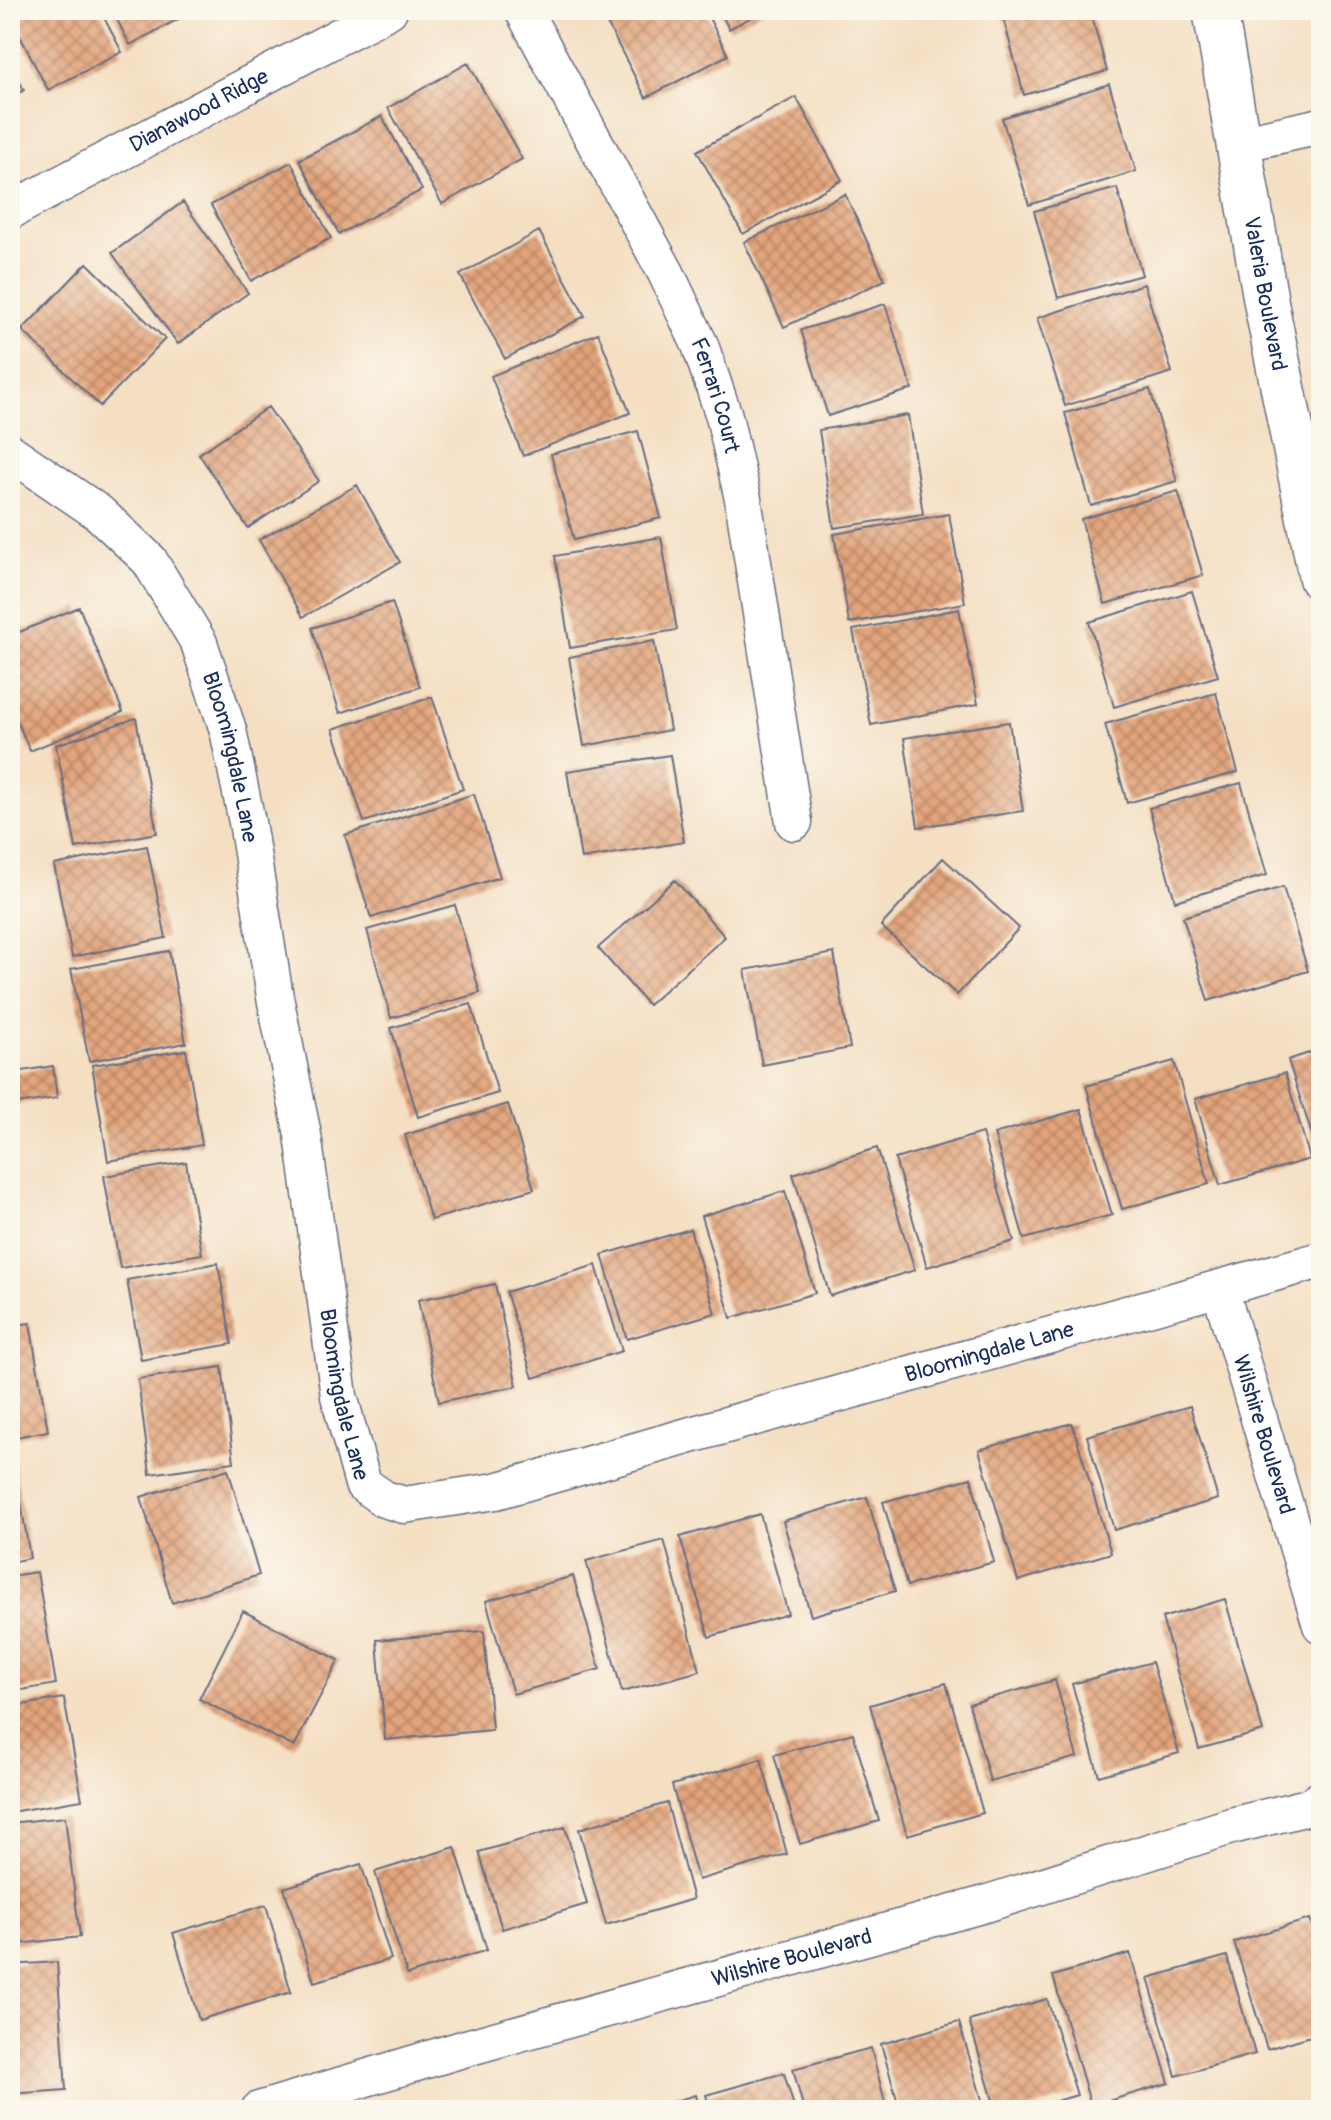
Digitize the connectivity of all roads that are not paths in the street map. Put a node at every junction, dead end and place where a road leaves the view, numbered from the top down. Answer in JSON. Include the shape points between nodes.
{"nodes":[{"id":1,"x":389,"y":10,"type":"edge"},
{"id":2,"x":523,"y":10,"type":"edge"},
{"id":3,"x":1215,"y":10,"type":"edge"},
{"id":4,"x":1321,"y":126,"type":"edge"},
{"id":5,"x":1239,"y":144,"type":"junction"},
{"id":6,"x":10,"y":211,"type":"edge"},
{"id":7,"x":10,"y":452,"type":"edge"},
{"id":8,"x":1321,"y":578,"type":"edge"},
{"id":9,"x":794,"y":822,"type":"dead end"},
{"id":10,"x":1321,"y":1260,"type":"edge"},
{"id":11,"x":1220,"y":1289,"type":"junction"},
{"id":12,"x":1321,"y":1625,"type":"edge"},
{"id":13,"x":1321,"y":1799,"type":"edge"},
{"id":14,"x":259,"y":2110,"type":"edge"}],
"edges":[{"from":1,"to":6,"type":"street","name":"Dianawood Ridge"},
{"from":2,"to":9,"type":"street","name":"Ferrari Court","via":[[666,273],[700,345],[724,416],[743,499]]},
{"from":3,"to":5,"type":"street","name":"Valeria Boulevard"},
{"from":4,"to":5,"type":"street"},
{"from":5,"to":8,"type":"street","name":"Valeria Boulevard"},
{"from":7,"to":11,"type":"street","name":"Bloomingdale Lane","via":[[99,513],[149,560],[199,643],[228,730],[247,822],[303,1135],[339,1396],[363,1484],[384,1499],[404,1505],[496,1491]]},
{"from":10,"to":11,"type":"street","name":"Bloomingdale Lane"},
{"from":11,"to":12,"type":"street","name":"Wilshire Boulevard"},
{"from":13,"to":14,"type":"street","name":"Wilshire Boulevard","via":[[985,1904]]}]}
